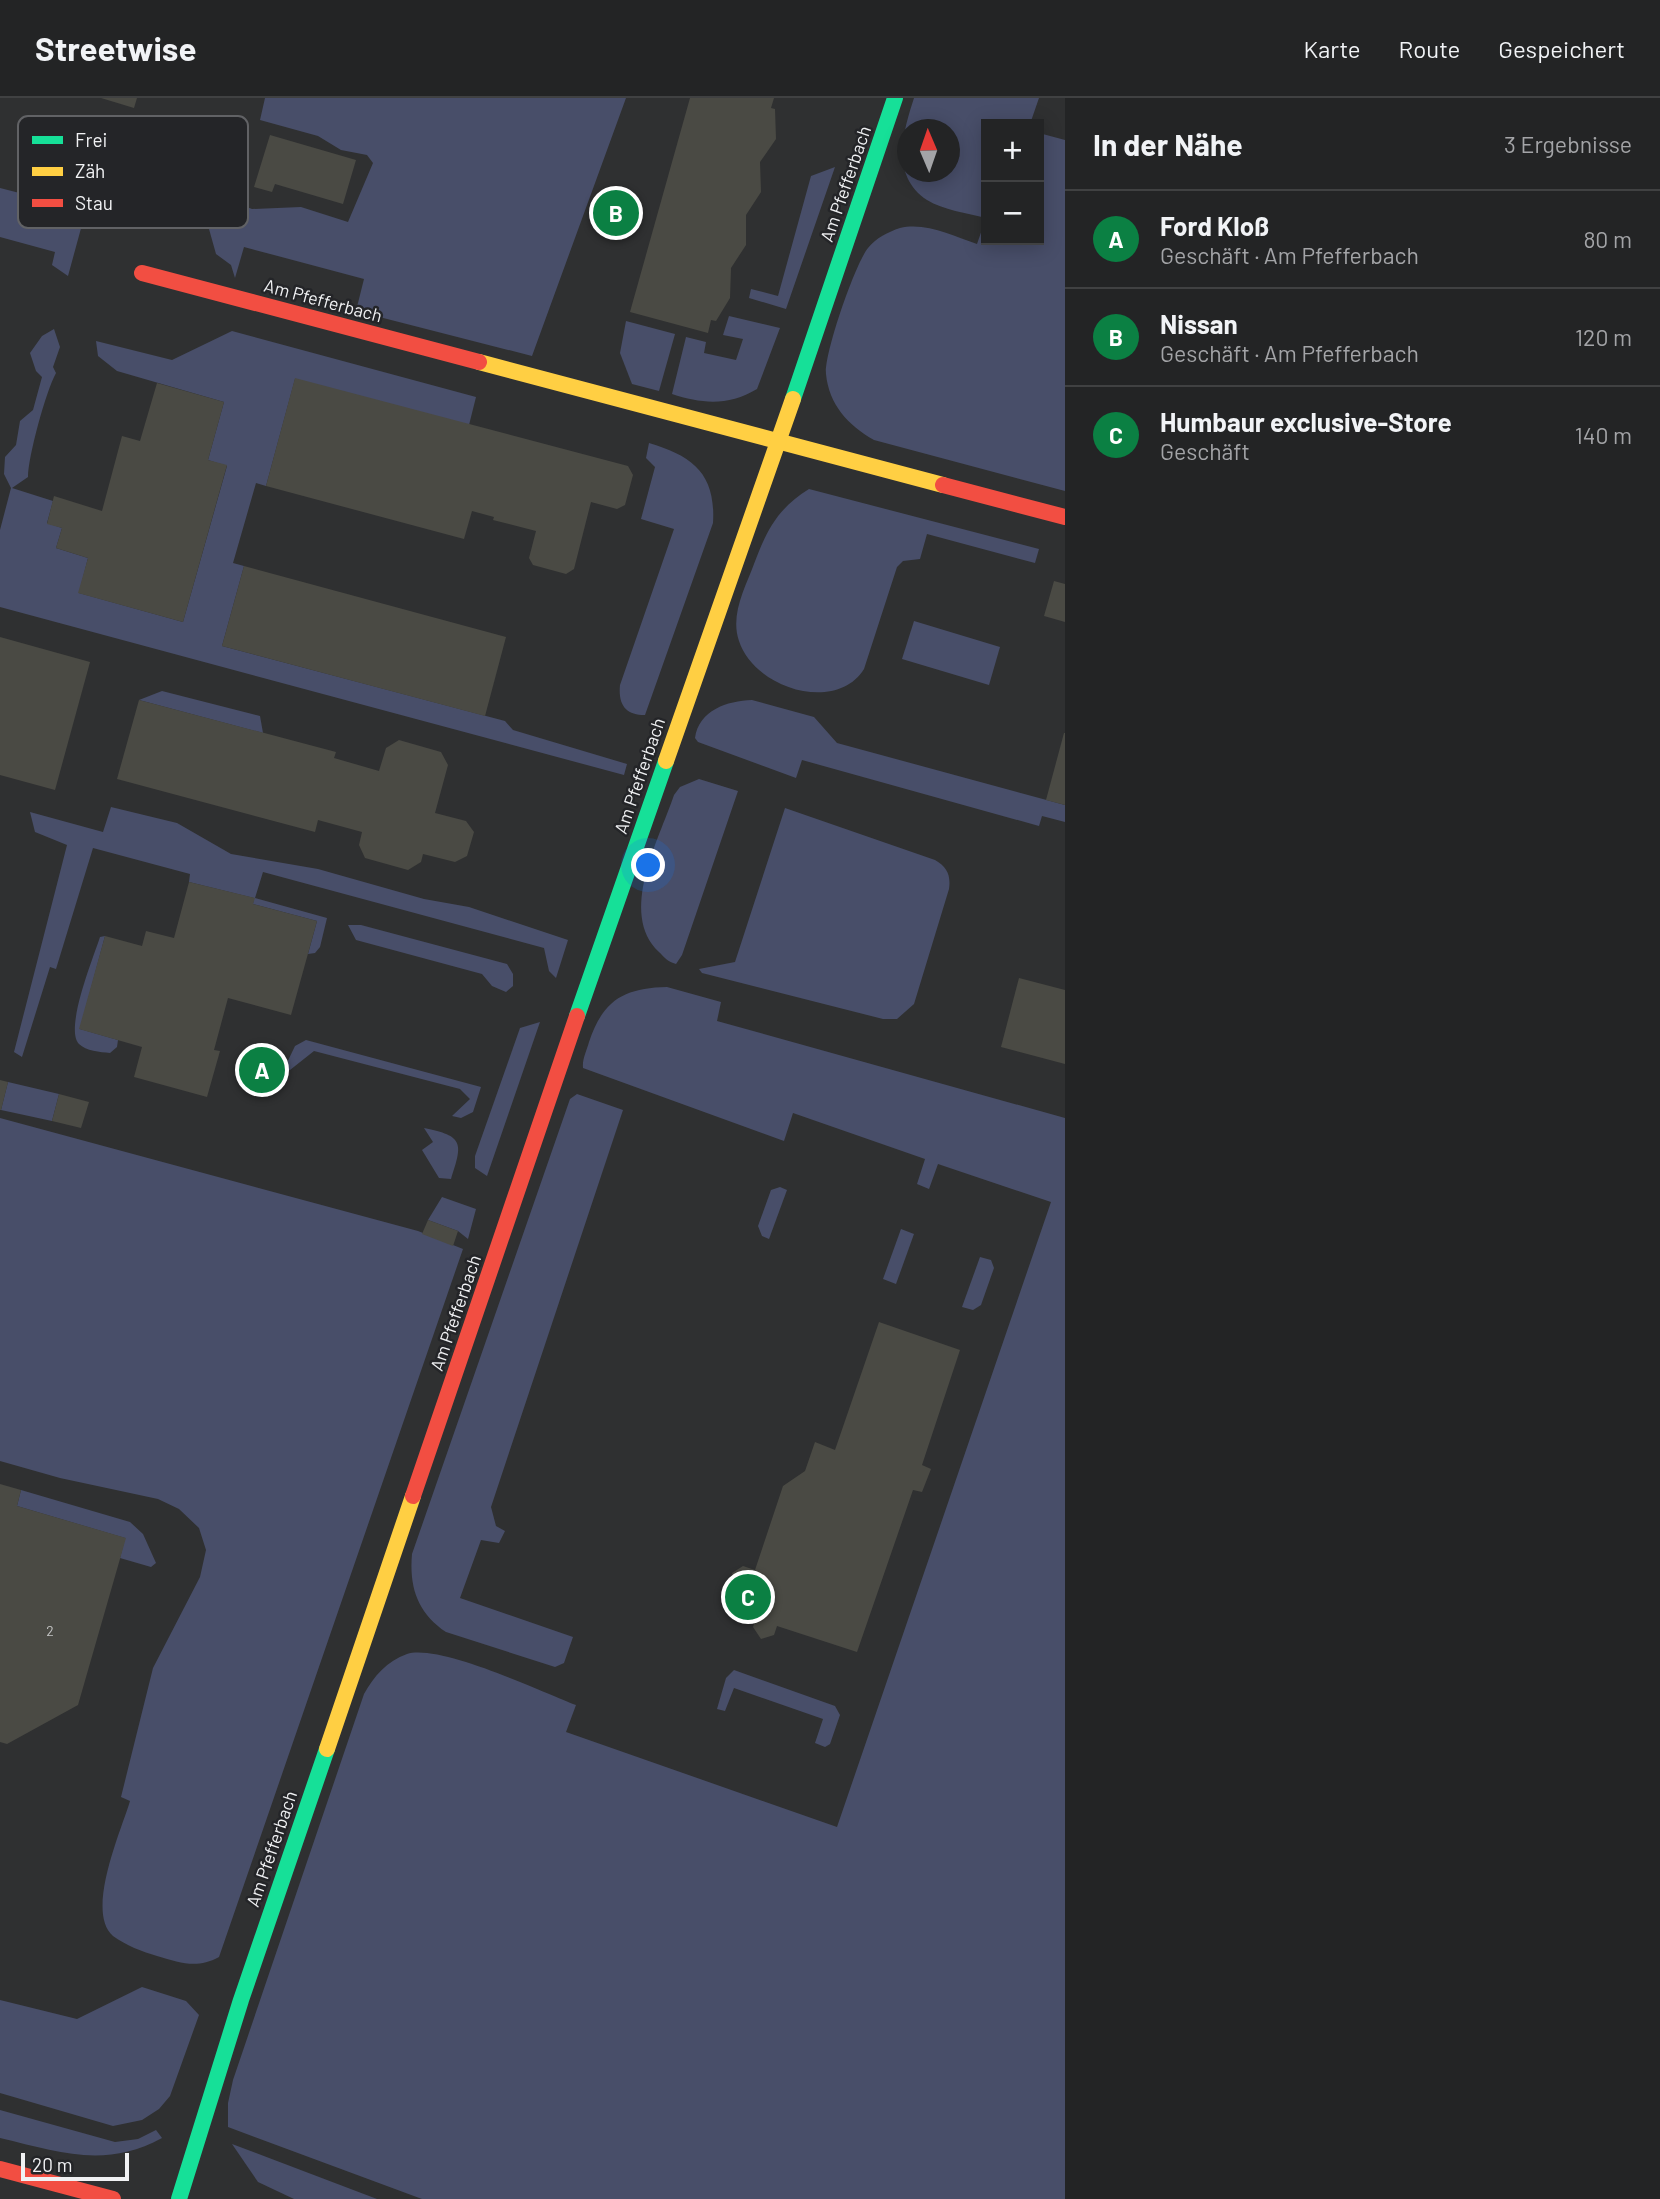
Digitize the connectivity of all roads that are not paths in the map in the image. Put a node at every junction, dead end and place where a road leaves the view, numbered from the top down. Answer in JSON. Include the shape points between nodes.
{"nodes":[{"id":1,"x":895,"y":98,"type":"edge"},
{"id":2,"x":142,"y":272,"type":"dead end"},
{"id":3,"x":778,"y":441,"type":"junction"},
{"id":4,"x":1065,"y":517,"type":"edge"},
{"id":5,"x":0,"y":2169,"type":"edge"},
{"id":6,"x":113,"y":2199,"type":"edge"},
{"id":7,"x":179,"y":2199,"type":"edge"}],
"edges":[{"from":1,"to":3,"type":"street","name":"Am Pfefferbach"},
{"from":2,"to":3,"type":"street","name":"Am Pfefferbach"},
{"from":3,"to":4,"type":"street","name":"Am Pfefferbach"},
{"from":3,"to":7,"type":"street","name":"Am Pfefferbach","via":[[597,954],[241,2000]]},
{"from":5,"to":6,"type":"street"}]}
